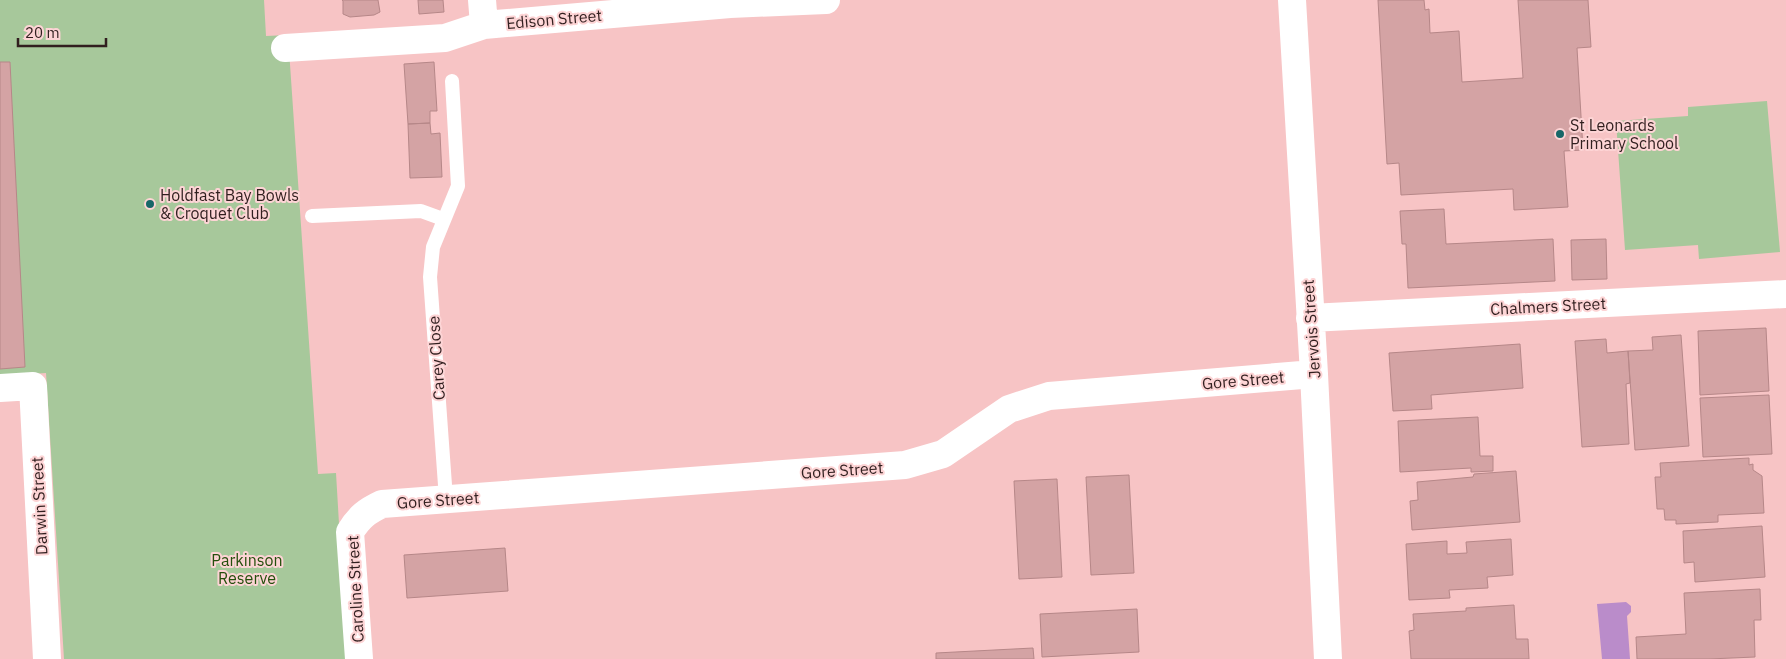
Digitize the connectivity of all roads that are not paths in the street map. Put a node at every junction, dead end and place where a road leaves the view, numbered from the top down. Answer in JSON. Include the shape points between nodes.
{"nodes":[{"id":1,"x":826,"y":0,"type":"edge"},
{"id":2,"x":1292,"y":0,"type":"edge"},
{"id":3,"x":730,"y":2,"type":"edge"},
{"id":4,"x":483,"y":12,"type":"edge"},
{"id":5,"x":285,"y":48,"type":"dead end"},
{"id":6,"x":452,"y":81,"type":"dead end"},
{"id":7,"x":312,"y":216,"type":"dead end"},
{"id":8,"x":443,"y":219,"type":"junction"},
{"id":9,"x":1786,"y":294,"type":"edge"},
{"id":10,"x":1310,"y":318,"type":"junction"},
{"id":11,"x":1314,"y":374,"type":"junction"},
{"id":12,"x":0,"y":388,"type":"edge"},
{"id":13,"x":446,"y":499,"type":"junction"},
{"id":14,"x":357,"y":520,"type":"joint"},
{"id":15,"x":47,"y":659,"type":"edge"},
{"id":16,"x":360,"y":659,"type":"edge"},
{"id":17,"x":1328,"y":659,"type":"edge"}],
"edges":[{"from":1,"to":3,"type":"street","name":"Edison Street"},
{"from":2,"to":10,"type":"street","name":"Jervois Street"},
{"from":3,"to":4,"type":"street","name":"Edison Street"},
{"from":4,"to":5,"type":"street","name":"Edison Street","via":[[445,38]]},
{"from":6,"to":8,"type":"lane","name":"Carey Close","via":[[458,186]]},
{"from":7,"to":8,"type":"lane","via":[[421,210]]},
{"from":8,"to":13,"type":"lane","name":"Carey Close","via":[[433,247],[430,277]]},
{"from":9,"to":10,"type":"street","name":"Chalmers Street"},
{"from":10,"to":11,"type":"street","name":"Jervois Street"},
{"from":11,"to":13,"type":"street","name":"Gore Street","via":[[1049,396],[1009,409],[943,454],[905,465]]},
{"from":11,"to":17,"type":"street","name":"Jervois Street"},
{"from":12,"to":15,"type":"street","name":"Darwin Street","via":[[33,386]]},
{"from":13,"to":14,"type":"street","name":"Gore Street","via":[[382,504]]},
{"from":14,"to":16,"type":"street","name":"Caroline Street","via":[[350,532]]}]}
